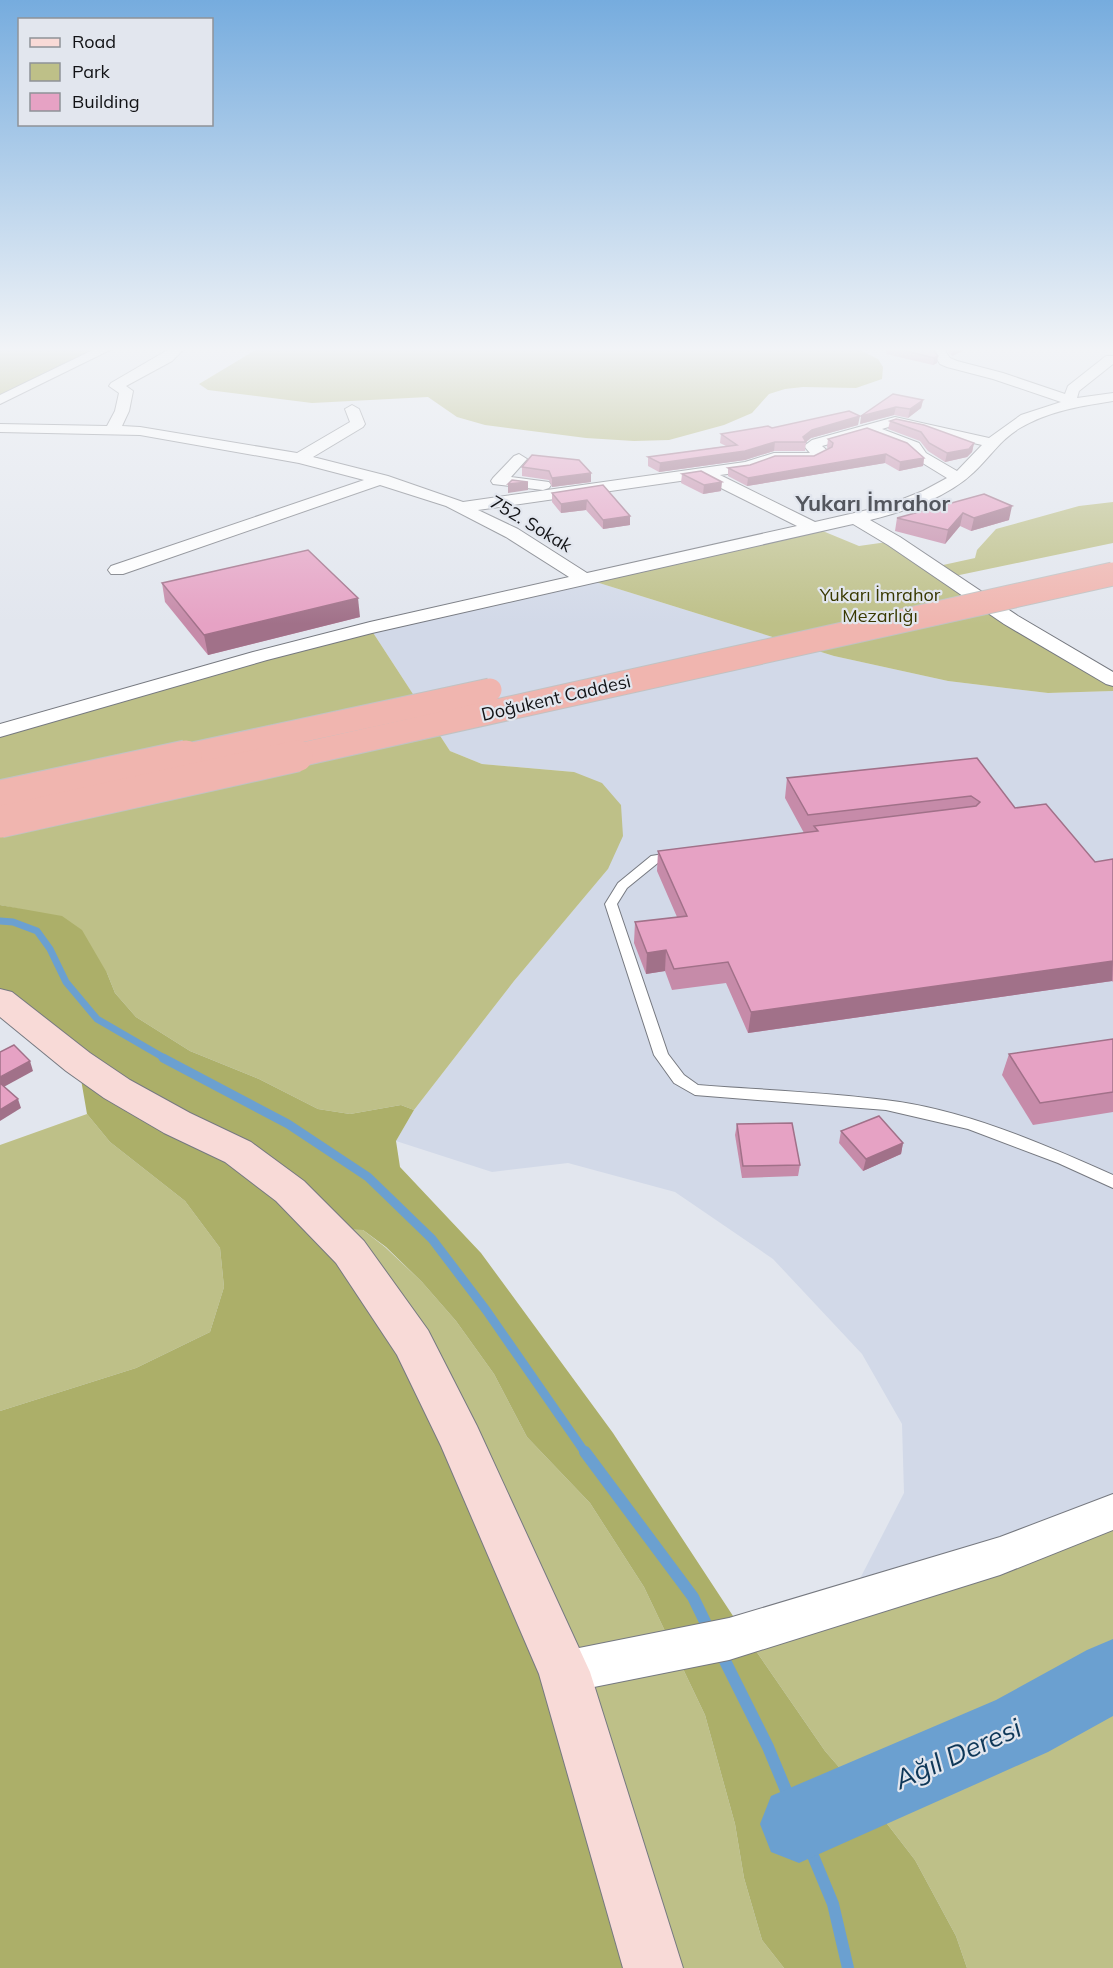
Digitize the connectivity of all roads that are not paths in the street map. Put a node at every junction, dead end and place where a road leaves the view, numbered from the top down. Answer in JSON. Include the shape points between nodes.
{"nodes":[{"id":1,"x":196,"y":440,"type":"edge"},
{"id":2,"x":330,"y":440,"type":"edge"},
{"id":3,"x":830,"y":440,"type":"edge"},
{"id":4,"x":897,"y":440,"type":"edge"},
{"id":5,"x":976,"y":440,"type":"edge"},
{"id":6,"x":996,"y":440,"type":"edge"},
{"id":7,"x":992,"y":443,"type":"junction"},
{"id":8,"x":299,"y":458,"type":"junction"},
{"id":9,"x":519,"y":459,"type":"dead end"},
{"id":10,"x":703,"y":473,"type":"junction"},
{"id":11,"x":957,"y":477,"type":"junction"},
{"id":12,"x":382,"y":479,"type":"junction"},
{"id":13,"x":586,"y":490,"type":"junction"},
{"id":14,"x":462,"y":507,"type":"junction"},
{"id":15,"x":858,"y":520,"type":"junction"},
{"id":16,"x":813,"y":527,"type":"junction"},
{"id":17,"x":1113,"y":554,"type":"edge"},
{"id":18,"x":117,"y":570,"type":"dead end"},
{"id":19,"x":1113,"y":574,"type":"edge"},
{"id":20,"x":584,"y":578,"type":"junction"},
{"id":21,"x":1113,"y":680,"type":"edge"},
{"id":22,"x":0,"y":731,"type":"edge"},
{"id":23,"x":0,"y":796,"type":"edge"},
{"id":24,"x":0,"y":822,"type":"edge"},
{"id":25,"x":690,"y":855,"type":"edge"},
{"id":26,"x":0,"y":1000,"type":"edge"},
{"id":27,"x":1113,"y":1182,"type":"edge"},
{"id":28,"x":1113,"y":1512,"type":"edge"},
{"id":29,"x":564,"y":1672,"type":"junction"},
{"id":30,"x":653,"y":1968,"type":"edge"}],
"edges":[{"from":1,"to":8,"type":"street","name":"752. Sokak"},
{"from":2,"to":8,"type":"street"},
{"from":3,"to":10,"type":"street","via":[[812,446],[822,453],[819,456],[775,457],[745,467]]},
{"from":4,"to":11,"type":"street","via":[[914,446],[915,452]]},
{"from":5,"to":7,"type":"street"},
{"from":6,"to":7,"type":"street"},
{"from":7,"to":11,"type":"street"},
{"from":8,"to":12,"type":"street","name":"752. Sokak"},
{"from":9,"to":13,"type":"street","via":[[499,481]]},
{"from":10,"to":13,"type":"street"},
{"from":10,"to":16,"type":"street"},
{"from":11,"to":15,"type":"street","via":[[935,490]]},
{"from":12,"to":14,"type":"street","name":"752. Sokak"},
{"from":12,"to":18,"type":"street"},
{"from":13,"to":14,"type":"street"},
{"from":14,"to":20,"type":"street","name":"752. Sokak"},
{"from":15,"to":16,"type":"street"},
{"from":15,"to":21,"type":"street","via":[[1011,620]]},
{"from":16,"to":20,"type":"street"},
{"from":17,"to":23,"type":"main road","name":"Doğukent Caddesi","bridge":true},
{"from":19,"to":24,"type":"main road","name":"Doğukent Caddesi","bridge":true},
{"from":20,"to":22,"type":"street","via":[[260,656]]},
{"from":25,"to":27,"type":"lane","via":[[655,859],[622,886],[611,904],[661,1055],[679,1079],[695,1090],[886,1105],[971,1124]]},
{"from":26,"to":29,"type":"street","via":[[117,1089],[238,1152],[290,1191],[350,1252],[413,1343],[461,1440]]},
{"from":28,"to":29,"type":"street","via":[[1000,1556],[729,1639]]},
{"from":29,"to":30,"type":"street"}]}
